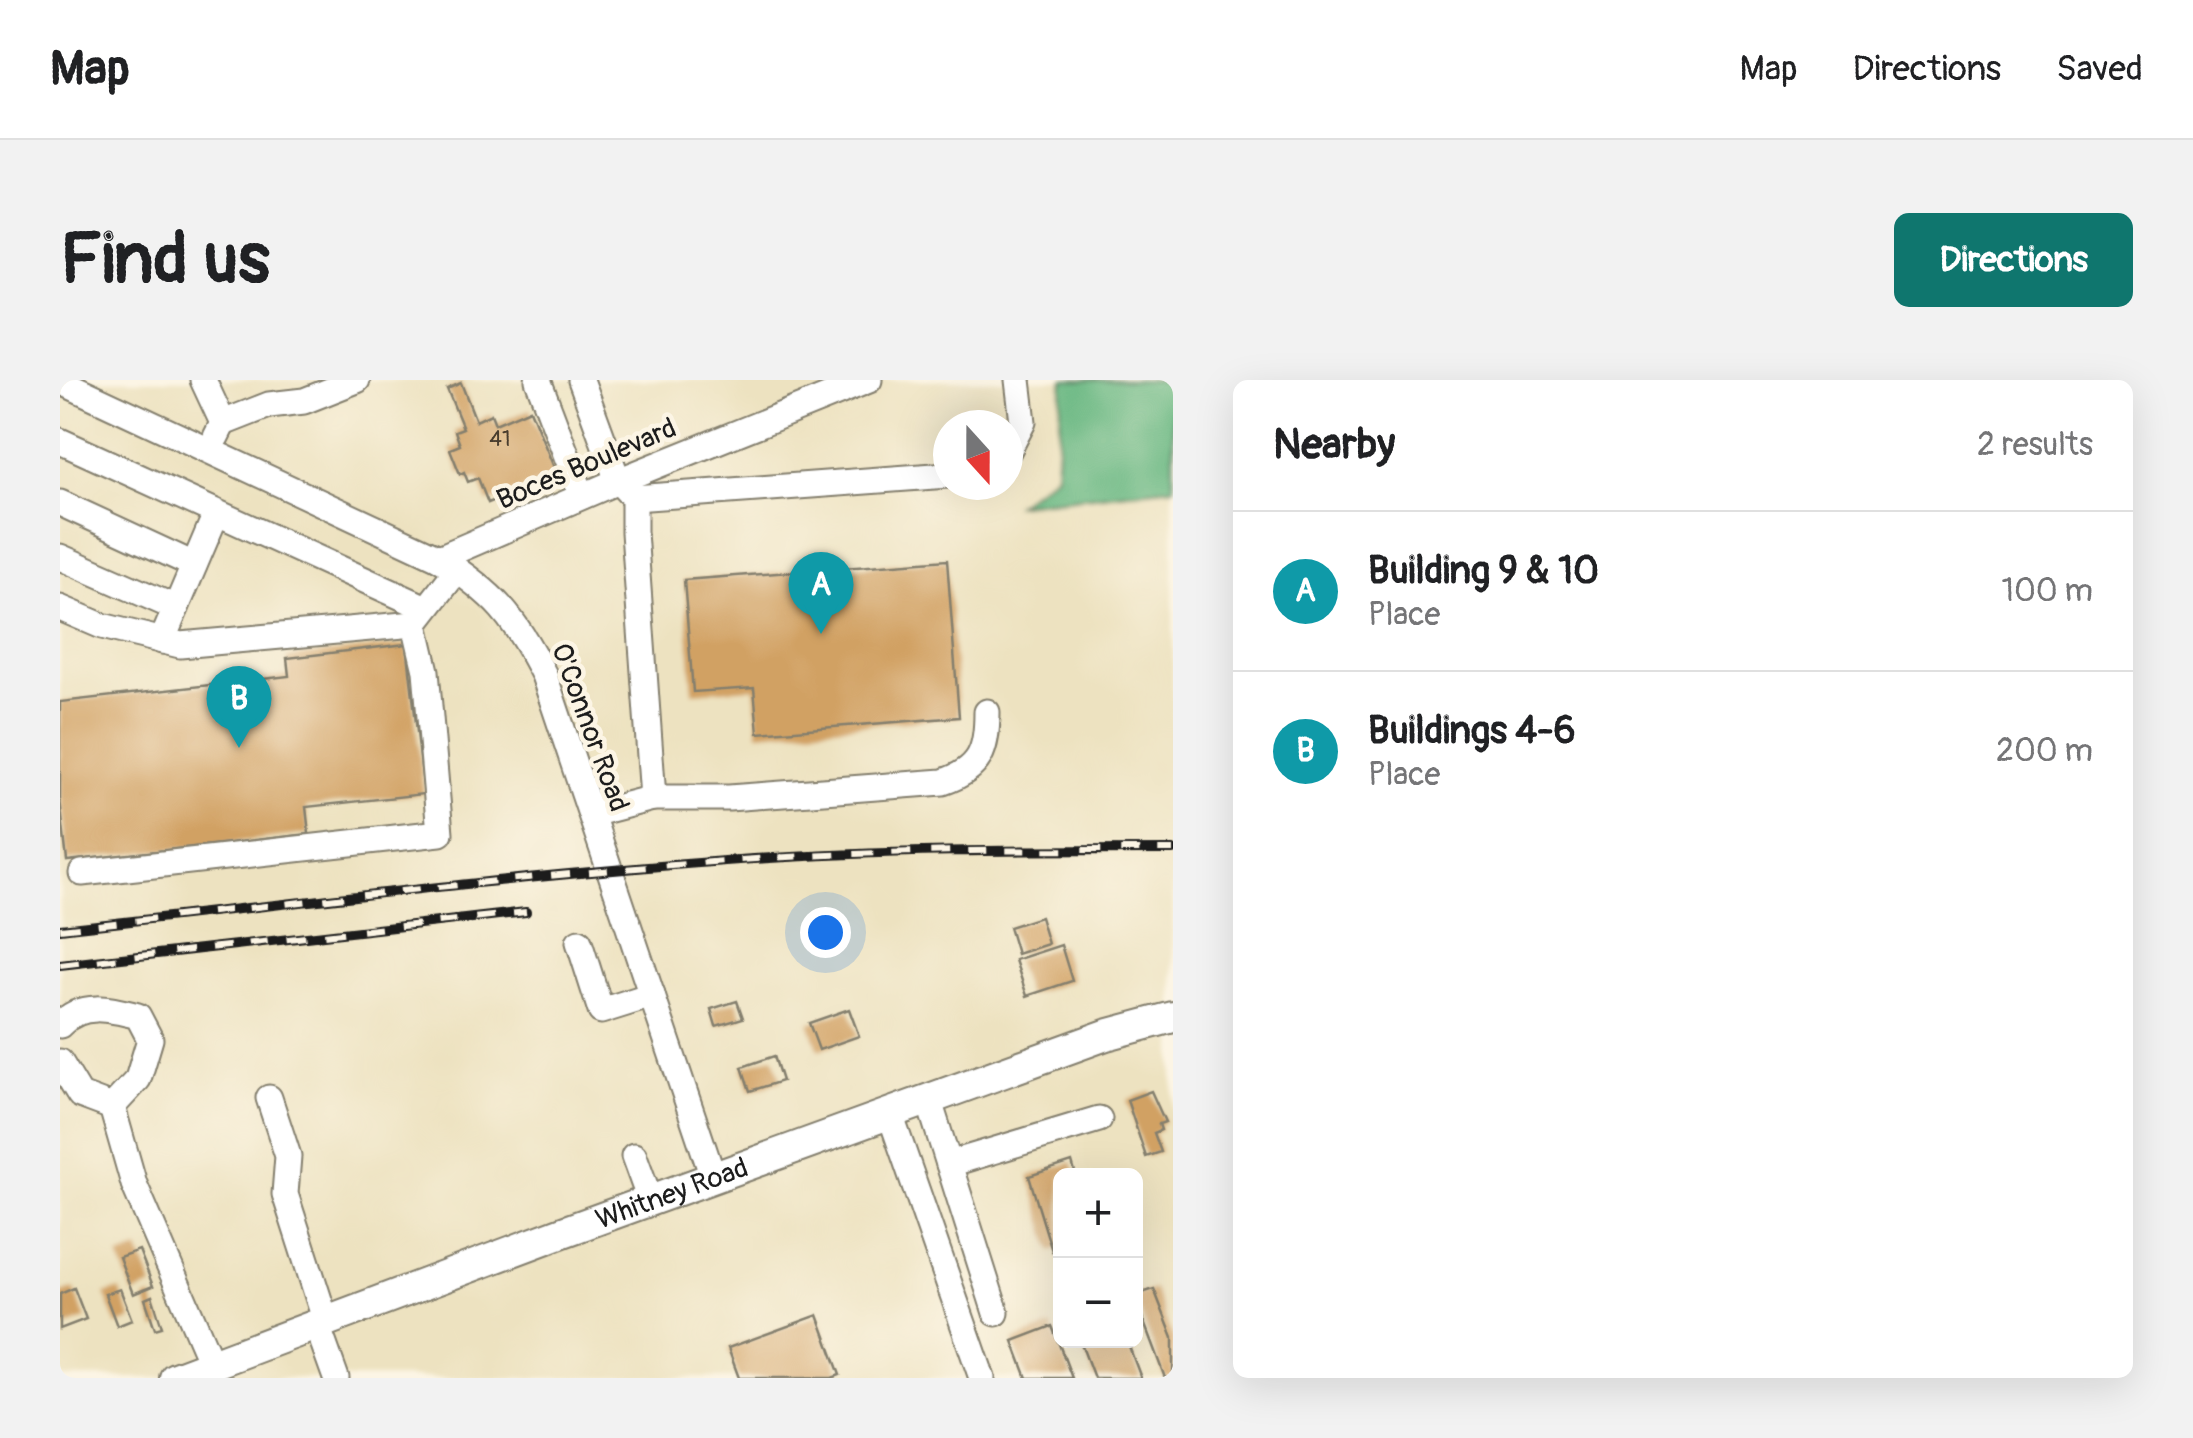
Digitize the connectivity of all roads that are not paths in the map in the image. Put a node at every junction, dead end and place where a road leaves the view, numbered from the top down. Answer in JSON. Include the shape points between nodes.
{"nodes":[{"id":1,"x":203,"y":380,"type":"edge"},
{"id":2,"x":356,"y":380,"type":"edge"},
{"id":3,"x":538,"y":380,"type":"edge"},
{"id":4,"x":581,"y":380,"type":"edge"},
{"id":5,"x":869,"y":380,"type":"edge"},
{"id":6,"x":1018,"y":380,"type":"edge"},
{"id":7,"x":60,"y":381,"type":"edge"},
{"id":8,"x":1022,"y":410,"type":"edge"},
{"id":9,"x":222,"y":423,"type":"junction"},
{"id":10,"x":60,"y":442,"type":"edge"},
{"id":11,"x":209,"y":451,"type":"junction"},
{"id":12,"x":933,"y":476,"type":"edge"},
{"id":13,"x":626,"y":490,"type":"junction"},
{"id":14,"x":582,"y":496,"type":"junction"},
{"id":15,"x":60,"y":503,"type":"edge"},
{"id":16,"x":216,"y":514,"type":"junction"},
{"id":17,"x":60,"y":557,"type":"edge"},
{"id":18,"x":194,"y":564,"type":"junction"},
{"id":19,"x":448,"y":564,"type":"junction"},
{"id":20,"x":60,"y":608,"type":"edge"},
{"id":21,"x":176,"y":608,"type":"junction"},
{"id":22,"x":420,"y":616,"type":"junction"},
{"id":23,"x":162,"y":641,"type":"junction"},
{"id":24,"x":987,"y":712,"type":"dead end"},
{"id":25,"x":653,"y":798,"type":"junction"},
{"id":26,"x":592,"y":814,"type":"junction"},
{"id":27,"x":82,"y":872,"type":"dead end"},
{"id":28,"x":579,"y":942,"type":"dead end"},
{"id":29,"x":652,"y":995,"type":"junction"},
{"id":30,"x":1173,"y":1017,"type":"edge"},
{"id":31,"x":60,"y":1025,"type":"edge"},
{"id":32,"x":60,"y":1062,"type":"edge"},
{"id":33,"x":269,"y":1098,"type":"dead end"},
{"id":34,"x":929,"y":1100,"type":"junction"},
{"id":35,"x":112,"y":1108,"type":"junction"},
{"id":36,"x":890,"y":1114,"type":"junction"},
{"id":37,"x":1099,"y":1120,"type":"dead end"},
{"id":38,"x":634,"y":1156,"type":"dead end"},
{"id":39,"x":949,"y":1164,"type":"junction"},
{"id":40,"x":713,"y":1176,"type":"junction"},
{"id":41,"x":650,"y":1200,"type":"junction"},
{"id":42,"x":996,"y":1312,"type":"dead end"},
{"id":43,"x":322,"y":1324,"type":"junction"},
{"id":44,"x":212,"y":1364,"type":"junction"},
{"id":45,"x":175,"y":1378,"type":"edge"},
{"id":46,"x":336,"y":1378,"type":"edge"},
{"id":47,"x":982,"y":1378,"type":"edge"}],
"edges":[{"from":1,"to":9,"type":"street"},
{"from":2,"to":9,"type":"street"},
{"from":3,"to":14,"type":"street"},
{"from":4,"to":13,"type":"street"},
{"from":5,"to":13,"type":"street","name":"Boces Boulevard"},
{"from":6,"to":8,"type":"street"},
{"from":7,"to":11,"type":"street","name":"O'Connor Road"},
{"from":9,"to":11,"type":"street"},
{"from":10,"to":16,"type":"street"},
{"from":11,"to":19,"type":"street","name":"O'Connor Road"},
{"from":12,"to":13,"type":"street"},
{"from":13,"to":14,"type":"street","name":"Boces Boulevard"},
{"from":13,"to":25,"type":"street"},
{"from":14,"to":19,"type":"street","name":"Boces Boulevard"},
{"from":15,"to":18,"type":"street"},
{"from":16,"to":18,"type":"street"},
{"from":16,"to":22,"type":"street"},
{"from":17,"to":21,"type":"street"},
{"from":18,"to":21,"type":"street"},
{"from":19,"to":22,"type":"street"},
{"from":19,"to":26,"type":"street","name":"O'Connor Road","via":[[495,598],[527,642]]},
{"from":20,"to":23,"type":"street"},
{"from":21,"to":23,"type":"street"},
{"from":22,"to":23,"type":"street","via":[[180,645]]},
{"from":22,"to":27,"type":"street","via":[[440,833]]},
{"from":24,"to":25,"type":"street","via":[[978,760],[943,782]]},
{"from":25,"to":26,"type":"street"},
{"from":26,"to":29,"type":"street","name":"O'Connor Road"},
{"from":28,"to":29,"type":"street","via":[[602,1011]]},
{"from":29,"to":40,"type":"street","name":"O'Connor Road"},
{"from":30,"to":34,"type":"main road","name":"Whitney Road"},
{"from":31,"to":35,"type":"street","via":[[82,1010],[138,1016],[150,1039],[138,1079]]},
{"from":32,"to":35,"type":"street","via":[[80,1095]]},
{"from":33,"to":43,"type":"street","via":[[288,1156],[285,1194]]},
{"from":34,"to":36,"type":"main road","name":"Whitney Road"},
{"from":34,"to":39,"type":"street"},
{"from":35,"to":44,"type":"street","via":[[134,1184]]},
{"from":36,"to":40,"type":"main road","name":"Whitney Road"},
{"from":36,"to":47,"type":"street"},
{"from":37,"to":39,"type":"street"},
{"from":38,"to":41,"type":"street"},
{"from":39,"to":42,"type":"street"},
{"from":40,"to":41,"type":"main road","name":"Whitney Road"},
{"from":41,"to":43,"type":"main road","name":"Whitney Road"},
{"from":43,"to":44,"type":"main road","name":"Whitney Road"},
{"from":43,"to":46,"type":"street"},
{"from":44,"to":45,"type":"main road","name":"Whitney Road"}]}
